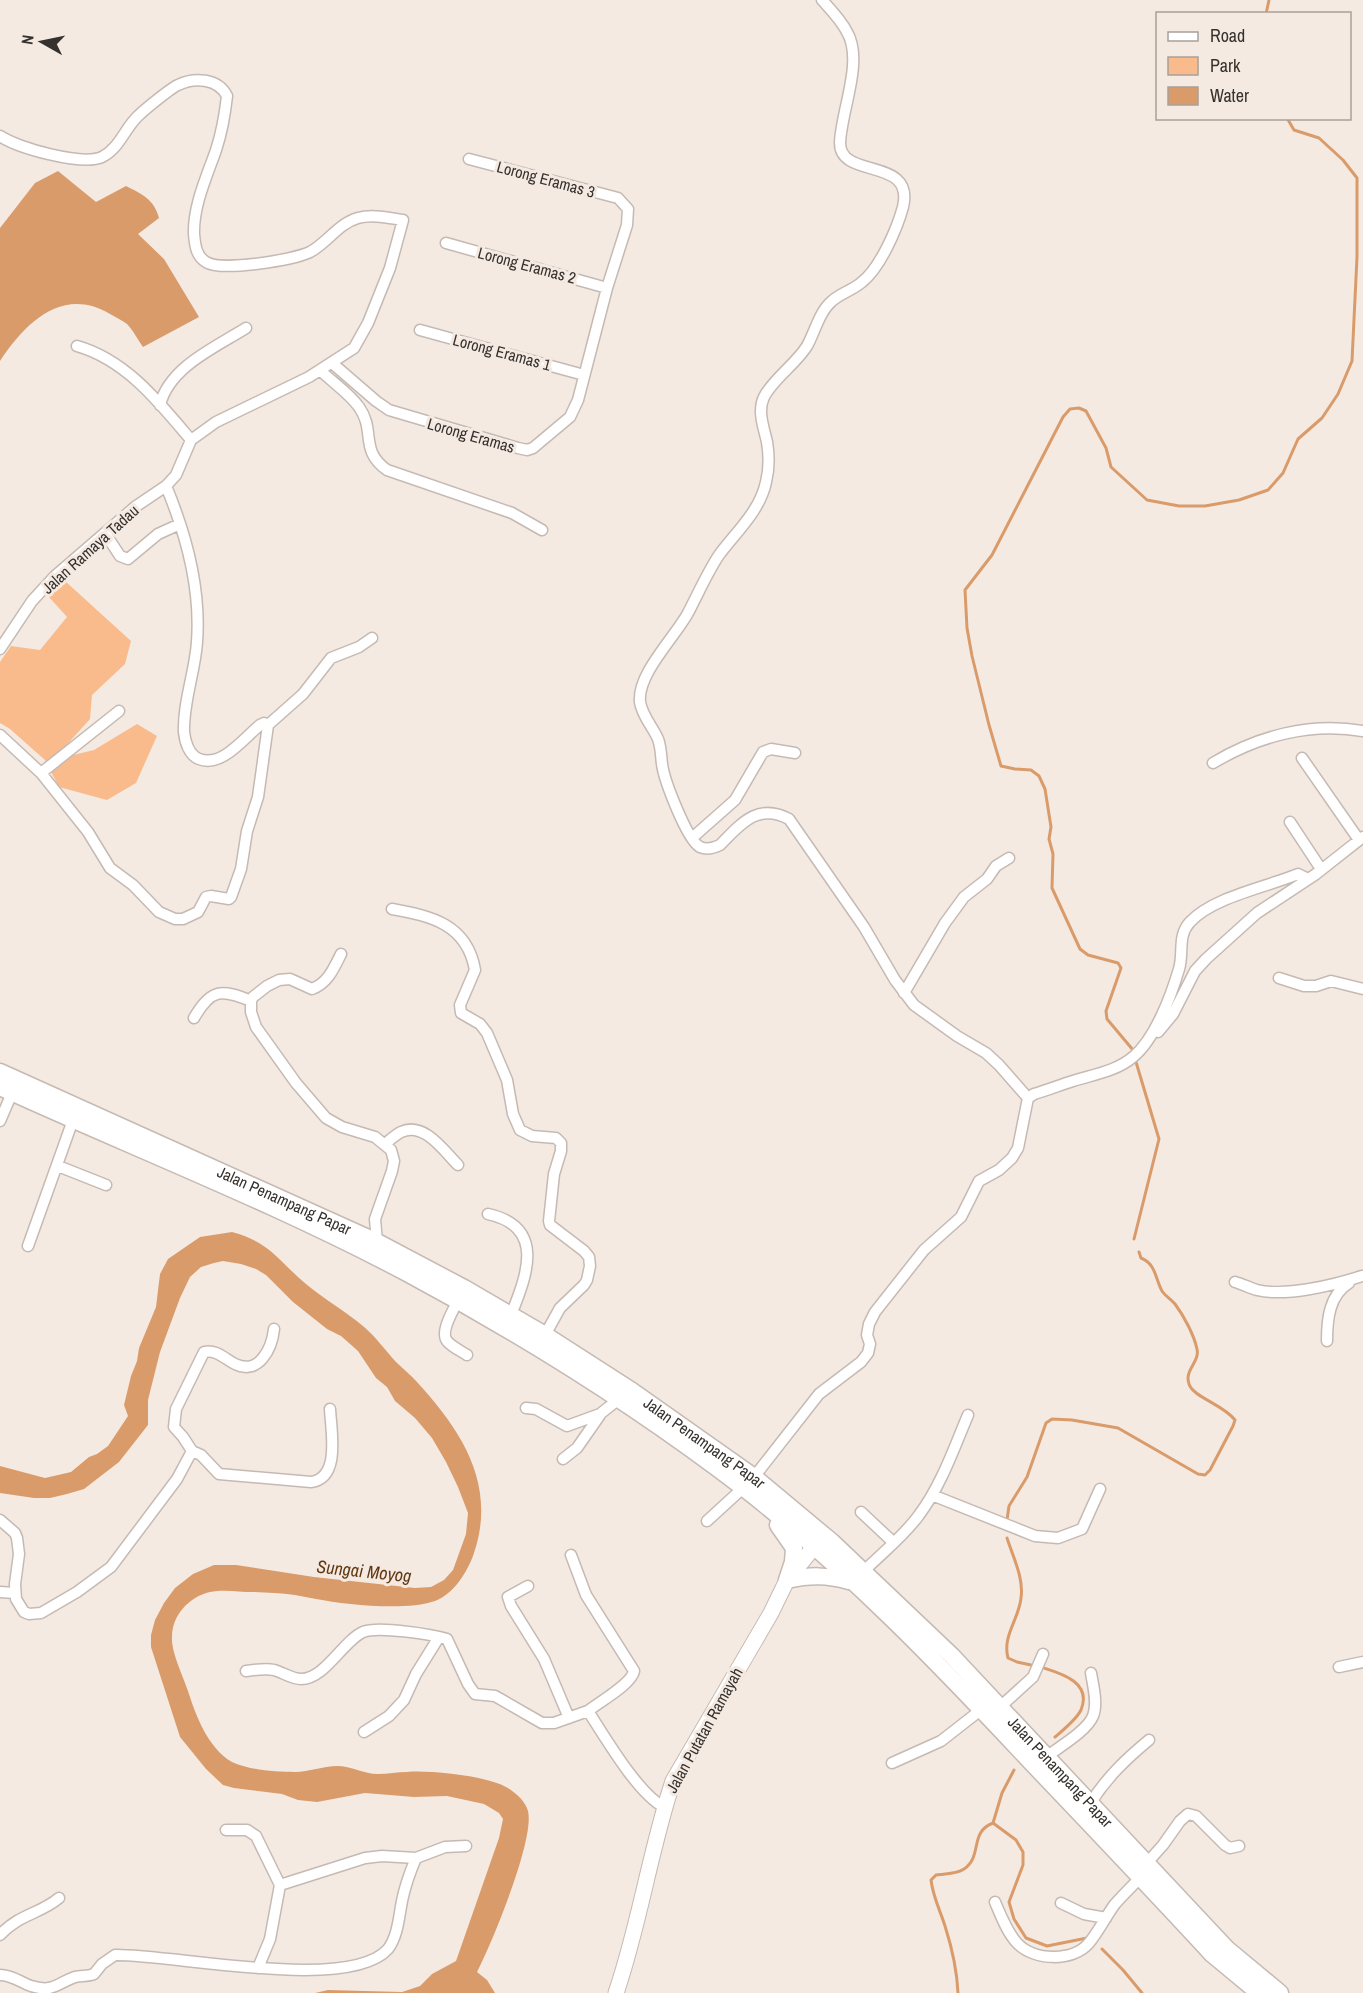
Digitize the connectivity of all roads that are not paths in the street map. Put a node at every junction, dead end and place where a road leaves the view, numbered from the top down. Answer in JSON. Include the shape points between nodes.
{"nodes":[{"id":1,"x":822,"y":0,"type":"edge"},
{"id":2,"x":0,"y":136,"type":"edge"},
{"id":3,"x":469,"y":159,"type":"dead end"},
{"id":4,"x":621,"y":200,"type":"joint"},
{"id":5,"x":446,"y":243,"type":"dead end"},
{"id":6,"x":608,"y":288,"type":"junction"},
{"id":7,"x":246,"y":328,"type":"dead end"},
{"id":8,"x":420,"y":330,"type":"dead end"},
{"id":9,"x":76,"y":346,"type":"dead end"},
{"id":10,"x":332,"y":363,"type":"junction"},
{"id":11,"x":320,"y":370,"type":"junction"},
{"id":12,"x":584,"y":375,"type":"junction"},
{"id":13,"x":160,"y":405,"type":"junction"},
{"id":14,"x":191,"y":440,"type":"junction"},
{"id":15,"x":166,"y":486,"type":"junction"},
{"id":16,"x":180,"y":524,"type":"junction"},
{"id":17,"x":542,"y":530,"type":"dead end"},
{"id":18,"x":105,"y":533,"type":"junction"},
{"id":19,"x":372,"y":638,"type":"dead end"},
{"id":20,"x":0,"y":649,"type":"edge"},
{"id":21,"x":119,"y":711,"type":"dead end"},
{"id":22,"x":268,"y":725,"type":"junction"},
{"id":23,"x":1363,"y":731,"type":"edge"},
{"id":24,"x":0,"y":735,"type":"edge"},
{"id":25,"x":795,"y":753,"type":"dead end"},
{"id":26,"x":1302,"y":758,"type":"dead end"},
{"id":27,"x":1213,"y":763,"type":"dead end"},
{"id":28,"x":41,"y":773,"type":"junction"},
{"id":29,"x":1290,"y":822,"type":"dead end"},
{"id":30,"x":692,"y":838,"type":"junction"},
{"id":31,"x":1361,"y":839,"type":"edge"},
{"id":32,"x":1009,"y":858,"type":"dead end"},
{"id":33,"x":1321,"y":869,"type":"junction"},
{"id":34,"x":1308,"y":879,"type":"junction"},
{"id":35,"x":392,"y":909,"type":"dead end"},
{"id":36,"x":341,"y":954,"type":"dead end"},
{"id":37,"x":1180,"y":965,"type":"junction"},
{"id":38,"x":1279,"y":978,"type":"dead end"},
{"id":39,"x":1187,"y":984,"type":"junction"},
{"id":40,"x":1363,"y":989,"type":"edge"},
{"id":41,"x":904,"y":993,"type":"junction"},
{"id":42,"x":251,"y":1001,"type":"junction"},
{"id":43,"x":194,"y":1018,"type":"dead end"},
{"id":44,"x":1142,"y":1047,"type":"junction"},
{"id":45,"x":0,"y":1072,"type":"edge"},
{"id":46,"x":6,"y":1090,"type":"edge"},
{"id":47,"x":1028,"y":1098,"type":"junction"},
{"id":48,"x":73,"y":1120,"type":"junction"},
{"id":49,"x":0,"y":1121,"type":"edge"},
{"id":50,"x":385,"y":1144,"type":"junction"},
{"id":51,"x":458,"y":1165,"type":"dead end"},
{"id":52,"x":58,"y":1166,"type":"junction"},
{"id":53,"x":106,"y":1185,"type":"dead end"},
{"id":54,"x":488,"y":1214,"type":"dead end"},
{"id":55,"x":377,"y":1242,"type":"junction"},
{"id":56,"x":28,"y":1246,"type":"dead end"},
{"id":57,"x":1363,"y":1276,"type":"edge"},
{"id":58,"x":1235,"y":1282,"type":"dead end"},
{"id":59,"x":458,"y":1301,"type":"junction"},
{"id":60,"x":511,"y":1315,"type":"junction"},
{"id":61,"x":274,"y":1329,"type":"dead end"},
{"id":62,"x":545,"y":1335,"type":"junction"},
{"id":63,"x":1327,"y":1341,"type":"dead end"},
{"id":64,"x":468,"y":1354,"type":"dead end"},
{"id":65,"x":620,"y":1400,"type":"junction"},
{"id":66,"x":526,"y":1408,"type":"dead end"},
{"id":67,"x":330,"y":1409,"type":"dead end"},
{"id":68,"x":600,"y":1414,"type":"junction"},
{"id":69,"x":968,"y":1415,"type":"dead end"},
{"id":70,"x":192,"y":1451,"type":"junction"},
{"id":71,"x":563,"y":1459,"type":"dead end"},
{"id":72,"x":748,"y":1482,"type":"junction"},
{"id":73,"x":1100,"y":1489,"type":"dead end"},
{"id":74,"x":932,"y":1495,"type":"junction"},
{"id":75,"x":861,"y":1512,"type":"dead end"},
{"id":76,"x":774,"y":1513,"type":"junction"},
{"id":77,"x":0,"y":1520,"type":"edge"},
{"id":78,"x":707,"y":1521,"type":"dead end"},
{"id":79,"x":832,"y":1542,"type":"junction"},
{"id":80,"x":893,"y":1542,"type":"junction"},
{"id":81,"x":814,"y":1547,"type":"junction"},
{"id":82,"x":571,"y":1555,"type":"dead end"},
{"id":83,"x":859,"y":1577,"type":"junction"},
{"id":84,"x":787,"y":1580,"type":"junction"},
{"id":85,"x":528,"y":1586,"type":"dead end"},
{"id":86,"x":0,"y":1592,"type":"edge"},
{"id":87,"x":15,"y":1593,"type":"junction"},
{"id":88,"x":439,"y":1637,"type":"junction"},
{"id":89,"x":1043,"y":1654,"type":"dead end"},
{"id":90,"x":1363,"y":1662,"type":"edge"},
{"id":91,"x":1339,"y":1667,"type":"dead end"},
{"id":92,"x":246,"y":1671,"type":"dead end"},
{"id":93,"x":1091,"y":1673,"type":"dead end"},
{"id":94,"x":982,"y":1709,"type":"junction"},
{"id":95,"x":588,"y":1711,"type":"junction"},
{"id":96,"x":1004,"y":1712,"type":"junction"},
{"id":97,"x":569,"y":1718,"type":"junction"},
{"id":98,"x":364,"y":1732,"type":"dead end"},
{"id":99,"x":1010,"y":1739,"type":"junction"},
{"id":100,"x":1149,"y":1740,"type":"dead end"},
{"id":101,"x":1046,"y":1757,"type":"junction"},
{"id":102,"x":892,"y":1763,"type":"dead end"},
{"id":103,"x":1090,"y":1804,"type":"junction"},
{"id":104,"x":664,"y":1807,"type":"junction"},
{"id":105,"x":226,"y":1830,"type":"dead end"},
{"id":106,"x":466,"y":1846,"type":"dead end"},
{"id":107,"x":1239,"y":1846,"type":"dead end"},
{"id":108,"x":416,"y":1858,"type":"junction"},
{"id":109,"x":1143,"y":1870,"type":"junction"},
{"id":110,"x":280,"y":1886,"type":"junction"},
{"id":111,"x":59,"y":1898,"type":"dead end"},
{"id":112,"x":995,"y":1902,"type":"dead end"},
{"id":113,"x":1061,"y":1903,"type":"dead end"},
{"id":114,"x":1106,"y":1918,"type":"junction"},
{"id":115,"x":0,"y":1935,"type":"edge"},
{"id":116,"x":258,"y":1968,"type":"junction"},
{"id":117,"x":0,"y":1975,"type":"edge"},
{"id":118,"x":616,"y":1993,"type":"edge"},
{"id":119,"x":1259,"y":1993,"type":"edge"},
{"id":120,"x":1280,"y":1993,"type":"edge"}],
"edges":[{"from":1,"to":30,"type":"street","via":[[849,34],[852,48],[842,151],[853,162],[896,178],[904,197],[887,247],[870,275],[830,303],[806,348],[764,397],[761,418],[768,454],[762,494],[742,528],[713,564],[642,688],[641,707],[658,741],[668,788]]},
{"from":2,"to":10,"type":"street","via":[[29,150],[94,159],[106,154],[137,117],[176,86],[201,80],[221,88],[227,96],[224,122],[206,176],[194,232],[195,249],[206,262],[239,266],[279,261],[309,253],[342,226],[360,217],[403,220],[390,268],[368,323],[354,348]]},
{"from":3,"to":4,"type":"street","name":"Lorong Eramas 3"},
{"from":4,"to":6,"type":"street","name":"Lorong Eramas","via":[[628,209],[628,219]]},
{"from":5,"to":6,"type":"street","name":"Lorong Eramas 2"},
{"from":6,"to":12,"type":"street","name":"Lorong Eramas"},
{"from":7,"to":13,"type":"street","via":[[174,377]]},
{"from":8,"to":12,"type":"street","name":"Lorong Eramas 1"},
{"from":9,"to":13,"type":"street","via":[[122,367]]},
{"from":10,"to":11,"type":"street"},
{"from":10,"to":12,"type":"street","name":"Lorong Eramas","via":[[397,414],[527,450],[545,440],[570,417]]},
{"from":11,"to":14,"type":"street","via":[[234,412]]},
{"from":11,"to":17,"type":"street","via":[[359,407],[367,421],[370,449],[378,464],[512,513]]},
{"from":13,"to":14,"type":"street"},
{"from":14,"to":15,"type":"street","via":[[176,475]]},
{"from":15,"to":16,"type":"street"},
{"from":15,"to":18,"type":"street","name":"Jalan Ramaya Tadau"},
{"from":16,"to":18,"type":"street","via":[[158,534],[128,559],[120,556]]},
{"from":16,"to":22,"type":"street","via":[[197,609],[197,644],[185,719],[186,744],[198,759],[218,759],[260,725]]},
{"from":18,"to":20,"type":"street","name":"Jalan Ramaya Tadau","via":[[44,588]]},
{"from":19,"to":22,"type":"street","via":[[332,658],[303,694]]},
{"from":21,"to":28,"type":"street"},
{"from":22,"to":28,"type":"street","via":[[258,797],[235,891],[228,899],[206,897],[198,912],[183,919],[165,916],[115,873]]},
{"from":23,"to":27,"type":"street","via":[[1323,727],[1297,731],[1234,750]]},
{"from":24,"to":28,"type":"street"},
{"from":25,"to":30,"type":"street","via":[[771,749],[763,752],[735,800]]},
{"from":26,"to":31,"type":"street"},
{"from":29,"to":33,"type":"street"},
{"from":30,"to":41,"type":"street","via":[[699,846],[714,848],[746,819],[772,813],[789,819],[864,927]]},
{"from":31,"to":33,"type":"street"},
{"from":32,"to":41,"type":"street","via":[[962,900]]},
{"from":33,"to":34,"type":"street"},
{"from":34,"to":37,"type":"street","via":[[1298,874],[1203,911],[1185,928]]},
{"from":34,"to":39,"type":"street","via":[[1242,926]]},
{"from":35,"to":62,"type":"street","via":[[436,919],[454,930],[464,943],[475,970],[460,1005],[461,1013],[487,1033],[507,1080],[520,1130],[532,1136],[556,1138],[561,1143],[549,1221],[585,1251],[590,1266],[584,1286],[560,1308]]},
{"from":36,"to":42,"type":"street","via":[[326,981],[318,987],[308,989],[285,979],[267,986]]},
{"from":37,"to":39,"type":"street"},
{"from":37,"to":44,"type":"street","via":[[1159,1019]]},
{"from":38,"to":40,"type":"street","via":[[1304,986],[1331,981]]},
{"from":39,"to":44,"type":"street","via":[[1173,1014]]},
{"from":41,"to":47,"type":"street","via":[[934,1020],[986,1053]]},
{"from":42,"to":43,"type":"street","via":[[230,992],[222,993],[207,1000]]},
{"from":42,"to":50,"type":"street","via":[[256,1027],[321,1114]]},
{"from":44,"to":47,"type":"street","via":[[1117,1066]]},
{"from":45,"to":55,"type":"main road","name":"Jalan Penampang Papar"},
{"from":46,"to":48,"type":"main road","name":"Jalan Penampang Papar"},
{"from":46,"to":49,"type":"street"},
{"from":47,"to":72,"type":"street","via":[[1018,1148],[1012,1158],[980,1181],[961,1217],[902,1275],[869,1324],[870,1344],[861,1362],[819,1394]]},
{"from":48,"to":52,"type":"street"},
{"from":48,"to":59,"type":"main road","name":"Jalan Penampang Papar","via":[[282,1211]]},
{"from":50,"to":51,"type":"street","via":[[402,1131],[417,1130],[426,1133]]},
{"from":50,"to":55,"type":"street","via":[[394,1161],[375,1219]]},
{"from":52,"to":53,"type":"street"},
{"from":52,"to":56,"type":"street"},
{"from":54,"to":60,"type":"street","via":[[508,1221],[522,1234],[529,1258]]},
{"from":55,"to":60,"type":"main road","name":"Jalan Penampang Papar"},
{"from":57,"to":58,"type":"street","via":[[1334,1286],[1275,1293]]},
{"from":57,"to":63,"type":"street","via":[[1337,1295],[1327,1320]]},
{"from":59,"to":64,"type":"street","via":[[445,1339]]},
{"from":59,"to":65,"type":"main road","name":"Jalan Penampang Papar","via":[[562,1361]]},
{"from":60,"to":62,"type":"main road","name":"Jalan Penampang Papar"},
{"from":61,"to":70,"type":"street","via":[[268,1352],[250,1366],[236,1365],[212,1351],[204,1352],[176,1409],[174,1422]]},
{"from":62,"to":72,"type":"main road","name":"Jalan Penampang Papar","via":[[632,1391]]},
{"from":65,"to":68,"type":"street"},
{"from":65,"to":72,"type":"main road","name":"Jalan Penampang Papar"},
{"from":66,"to":68,"type":"street","via":[[536,1409],[567,1426]]},
{"from":67,"to":70,"type":"street","via":[[329,1470],[318,1481],[303,1483],[219,1474]]},
{"from":68,"to":71,"type":"street","via":[[577,1448]]},
{"from":69,"to":74,"type":"street"},
{"from":70,"to":87,"type":"street","via":[[177,1479],[107,1570],[41,1613],[24,1612]]},
{"from":72,"to":76,"type":"main road","name":"Jalan Penampang Papar"},
{"from":72,"to":78,"type":"street"},
{"from":72,"to":79,"type":"main road","name":"Jalan Penampang Papar"},
{"from":73,"to":74,"type":"street","via":[[1082,1529],[1058,1538],[1035,1536]]},
{"from":74,"to":80,"type":"street","via":[[908,1529]]},
{"from":75,"to":80,"type":"street"},
{"from":76,"to":81,"type":"main road","name":"Jalan Penampang Papar"},
{"from":76,"to":84,"type":"main road","via":[[779,1528],[794,1548]]},
{"from":77,"to":87,"type":"street","via":[[17,1538]]},
{"from":79,"to":81,"type":"main road"},
{"from":79,"to":83,"type":"main road","name":"Jalan Penampang Papar"},
{"from":80,"to":83,"type":"street"},
{"from":81,"to":83,"type":"main road","name":"Jalan Penampang Papar"},
{"from":81,"to":84,"type":"main road","name":"Jalan Putatan Ramayah"},
{"from":82,"to":95,"type":"street","via":[[586,1595],[634,1671],[628,1682]]},
{"from":83,"to":84,"type":"main road","via":[[811,1575]]},
{"from":83,"to":94,"type":"main road","name":"Jalan Penampang Papar"},
{"from":83,"to":96,"type":"main road","name":"Jalan Penampang Papar","via":[[952,1656]]},
{"from":84,"to":104,"type":"main road","name":"Jalan Putatan Ramayah","via":[[673,1781]]},
{"from":85,"to":97,"type":"street","via":[[508,1597],[544,1659]]},
{"from":86,"to":87,"type":"street"},
{"from":88,"to":92,"type":"street","via":[[369,1630],[356,1636],[327,1665],[308,1677],[300,1679],[273,1670]]},
{"from":88,"to":97,"type":"street","via":[[447,1639],[475,1694],[495,1696],[542,1724]]},
{"from":88,"to":98,"type":"street","via":[[404,1700],[389,1716]]},
{"from":89,"to":96,"type":"street","via":[[1033,1677]]},
{"from":90,"to":91,"type":"street"},
{"from":93,"to":101,"type":"street","via":[[1094,1716],[1083,1731]]},
{"from":94,"to":99,"type":"main road","name":"Jalan Penampang Papar"},
{"from":94,"to":102,"type":"street","via":[[941,1741]]},
{"from":95,"to":97,"type":"street"},
{"from":95,"to":104,"type":"street","via":[[615,1753],[652,1799]]},
{"from":96,"to":99,"type":"main road","via":[[1014,1734]]},
{"from":96,"to":101,"type":"main road","name":"Jalan Penampang Papar"},
{"from":99,"to":109,"type":"main road","name":"Jalan Penampang Papar"},
{"from":100,"to":103,"type":"street","via":[[1122,1762]]},
{"from":101,"to":103,"type":"main road","name":"Jalan Penampang Papar"},
{"from":103,"to":109,"type":"main road","name":"Jalan Penampang Papar"},
{"from":104,"to":118,"type":"main road","name":"Jalan Putatan Ramayah"},
{"from":105,"to":110,"type":"street","via":[[247,1830],[256,1836]]},
{"from":106,"to":108,"type":"street","via":[[445,1847]]},
{"from":107,"to":109,"type":"street","via":[[1225,1845],[1196,1816],[1188,1814]]},
{"from":108,"to":110,"type":"street","via":[[365,1858]]},
{"from":108,"to":116,"type":"street","via":[[399,1921],[388,1948],[381,1954],[341,1970]]},
{"from":109,"to":114,"type":"street"},
{"from":109,"to":119,"type":"main road","name":"Jalan Penampang Papar","via":[[1212,1954]]},
{"from":109,"to":120,"type":"main road","name":"Jalan Penampang Papar"},
{"from":110,"to":116,"type":"street","via":[[271,1933]]},
{"from":111,"to":115,"type":"street","via":[[26,1915]]},
{"from":112,"to":114,"type":"street","via":[[1009,1934],[1019,1946],[1036,1954],[1059,1957],[1075,1953],[1088,1944]]},
{"from":113,"to":114,"type":"street","via":[[1084,1914]]},
{"from":116,"to":117,"type":"street","via":[[115,1955],[94,1974],[75,1977],[53,1988],[31,1986]]}]}
